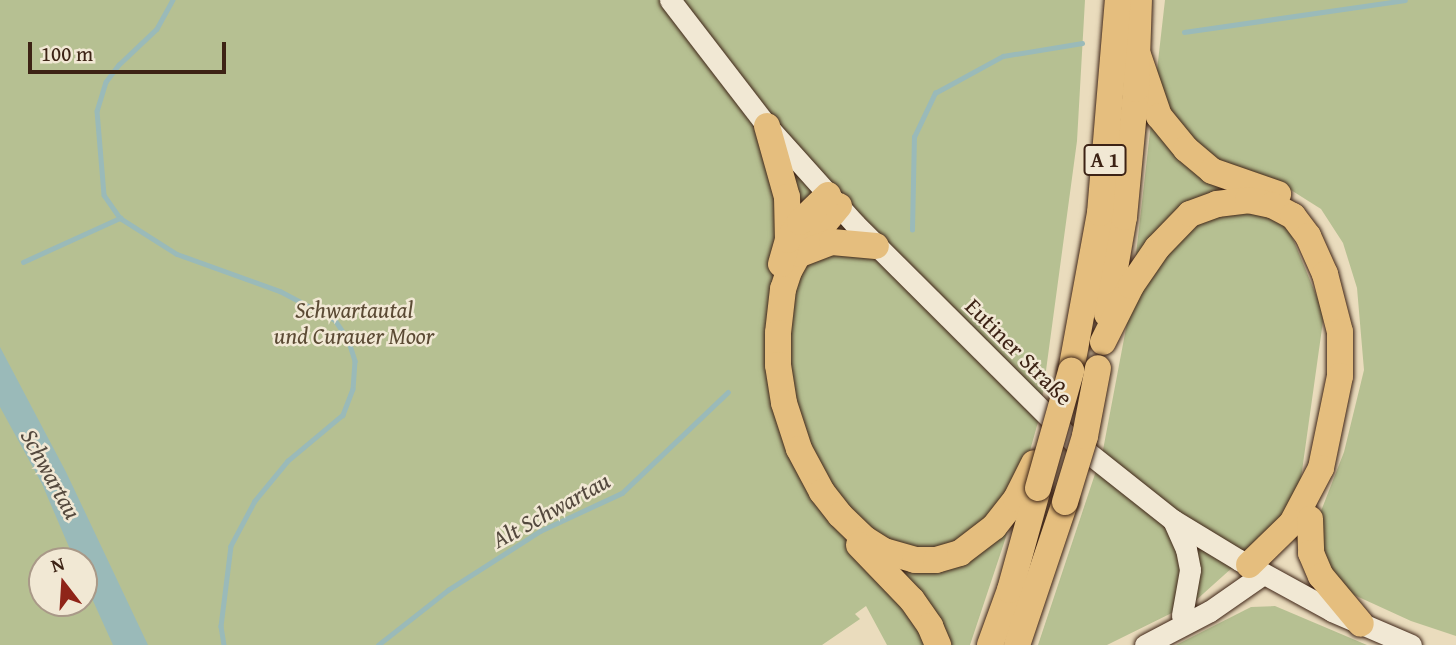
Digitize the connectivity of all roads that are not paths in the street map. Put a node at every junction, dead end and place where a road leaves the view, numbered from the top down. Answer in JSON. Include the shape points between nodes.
{"nodes":[{"id":1,"x":670,"y":0,"type":"edge"},
{"id":2,"x":1118,"y":0,"type":"edge"},
{"id":3,"x":1139,"y":0,"type":"edge"},
{"id":4,"x":1138,"y":55,"type":"junction"},
{"id":5,"x":767,"y":126,"type":"junction"},
{"id":6,"x":834,"y":200,"type":"junction"},
{"id":7,"x":876,"y":246,"type":"junction"},
{"id":8,"x":793,"y":247,"type":"junction"},
{"id":9,"x":1103,"y":342,"type":"junction"},
{"id":10,"x":1036,"y":475,"type":"junction"},
{"id":11,"x":1310,"y":519,"type":"junction"},
{"id":12,"x":1173,"y":520,"type":"junction"},
{"id":13,"x":1256,"y":570,"type":"junction"},
{"id":14,"x":1182,"y":615,"type":"junction"},
{"id":15,"x":1362,"y":624,"type":"junction"},
{"id":16,"x":1149,"y":643,"type":"edge"},
{"id":17,"x":938,"y":645,"type":"edge"},
{"id":18,"x":990,"y":645,"type":"edge"},
{"id":19,"x":1017,"y":645,"type":"edge"},
{"id":20,"x":1411,"y":645,"type":"edge"}],
"edges":[{"from":1,"to":5,"type":"main road","name":"Eutiner Straße"},
{"from":2,"to":10,"type":"highway","number":"A 1","bridge":true,"via":[[1100,213],[1081,319]]},
{"from":3,"to":4,"type":"highway","number":"A 1"},
{"from":4,"to":9,"type":"highway","number":"A 1","via":[[1124,217]]},
{"from":4,"to":11,"type":"highway","via":[[1159,116],[1186,149],[1212,171],[1279,194],[1300,210],[1319,232],[1336,270],[1350,330],[1351,376],[1329,473]]},
{"from":5,"to":6,"type":"main road","name":"Eutiner Straße"},
{"from":5,"to":8,"type":"highway","via":[[787,197]]},
{"from":6,"to":7,"type":"main road","name":"Eutiner Straße"},
{"from":6,"to":8,"type":"highway","via":[[800,222]]},
{"from":7,"to":8,"type":"highway","via":[[832,242]]},
{"from":7,"to":12,"type":"main road","name":"Eutiner Straße","via":[[1072,440]]},
{"from":8,"to":10,"type":"highway","via":[[778,333],[784,403],[799,449],[822,492],[865,539],[884,551],[915,560],[960,553],[994,527]]},
{"from":8,"to":17,"type":"highway","via":[[776,287],[770,336],[775,400],[789,447],[829,513],[912,600]]},
{"from":9,"to":13,"type":"highway","via":[[1144,267],[1190,214],[1217,204],[1248,201],[1272,205],[1293,216],[1308,236],[1325,274],[1340,332],[1340,376],[1321,468],[1292,523]]},
{"from":9,"to":19,"type":"highway","number":"A 1","bridge":true,"via":[[1085,436]]},
{"from":10,"to":18,"type":"highway","number":"A 1","via":[[1010,590]]},
{"from":11,"to":13,"type":"highway","via":[[1290,550]]},
{"from":11,"to":15,"type":"highway","via":[[1311,553],[1321,576]]},
{"from":12,"to":13,"type":"main road","name":"Eutiner Straße"},
{"from":12,"to":14,"type":"main road","via":[[1190,570]]},
{"from":13,"to":14,"type":"main road"},
{"from":13,"to":15,"type":"main road","name":"Eutiner Straße"},
{"from":13,"to":16,"type":"main road","via":[[1210,611]]},
{"from":14,"to":16,"type":"main road"},
{"from":15,"to":20,"type":"main road","name":"Eutiner Straße"}]}
